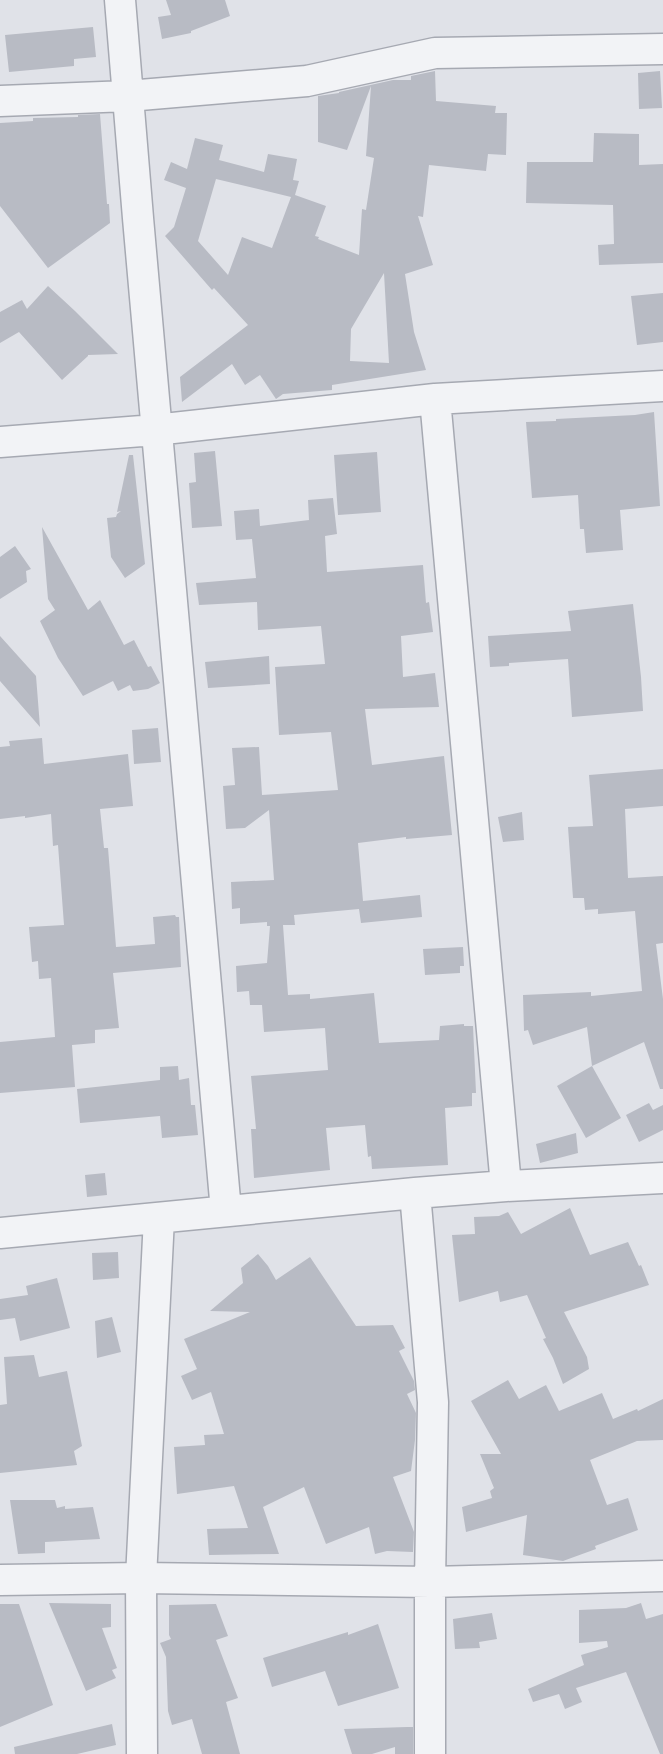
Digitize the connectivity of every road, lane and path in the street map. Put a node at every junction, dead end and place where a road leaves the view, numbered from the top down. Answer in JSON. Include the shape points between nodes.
{"nodes":[{"id":1,"x":120,"y":0,"type":"edge"},
{"id":2,"x":663,"y":49,"type":"edge"},
{"id":3,"x":128,"y":96,"type":"junction"},
{"id":4,"x":0,"y":101,"type":"edge"},
{"id":5,"x":663,"y":386,"type":"edge"},
{"id":6,"x":435,"y":399,"type":"junction"},
{"id":7,"x":155,"y":430,"type":"junction"},
{"id":8,"x":0,"y":442,"type":"edge"},
{"id":9,"x":663,"y":1178,"type":"edge"},
{"id":10,"x":506,"y":1186,"type":"junction"},
{"id":11,"x":415,"y":1193,"type":"junction"},
{"id":12,"x":226,"y":1211,"type":"junction"},
{"id":13,"x":159,"y":1218,"type":"junction"},
{"id":14,"x":0,"y":1233,"type":"edge"},
{"id":15,"x":663,"y":1576,"type":"edge"},
{"id":16,"x":141,"y":1578,"type":"junction"},
{"id":17,"x":0,"y":1580,"type":"edge"},
{"id":18,"x":430,"y":1582,"type":"junction"},
{"id":19,"x":142,"y":1754,"type":"edge"},
{"id":20,"x":430,"y":1754,"type":"edge"}],
"edges":[{"from":1,"to":3,"type":"street"},
{"from":2,"to":3,"type":"street","via":[[435,53],[308,81]]},
{"from":3,"to":4,"type":"street"},
{"from":3,"to":7,"type":"street"},
{"from":5,"to":6,"type":"street"},
{"from":6,"to":7,"type":"street"},
{"from":6,"to":10,"type":"street"},
{"from":7,"to":8,"type":"street"},
{"from":7,"to":12,"type":"street"},
{"from":9,"to":10,"type":"street"},
{"from":10,"to":11,"type":"street"},
{"from":11,"to":12,"type":"street"},
{"from":11,"to":18,"type":"street","via":[[433,1402]]},
{"from":12,"to":13,"type":"street"},
{"from":13,"to":14,"type":"street"},
{"from":13,"to":16,"type":"street"},
{"from":15,"to":18,"type":"street"},
{"from":16,"to":17,"type":"street"},
{"from":16,"to":18,"type":"street"},
{"from":16,"to":19,"type":"street"},
{"from":18,"to":20,"type":"street"}]}
